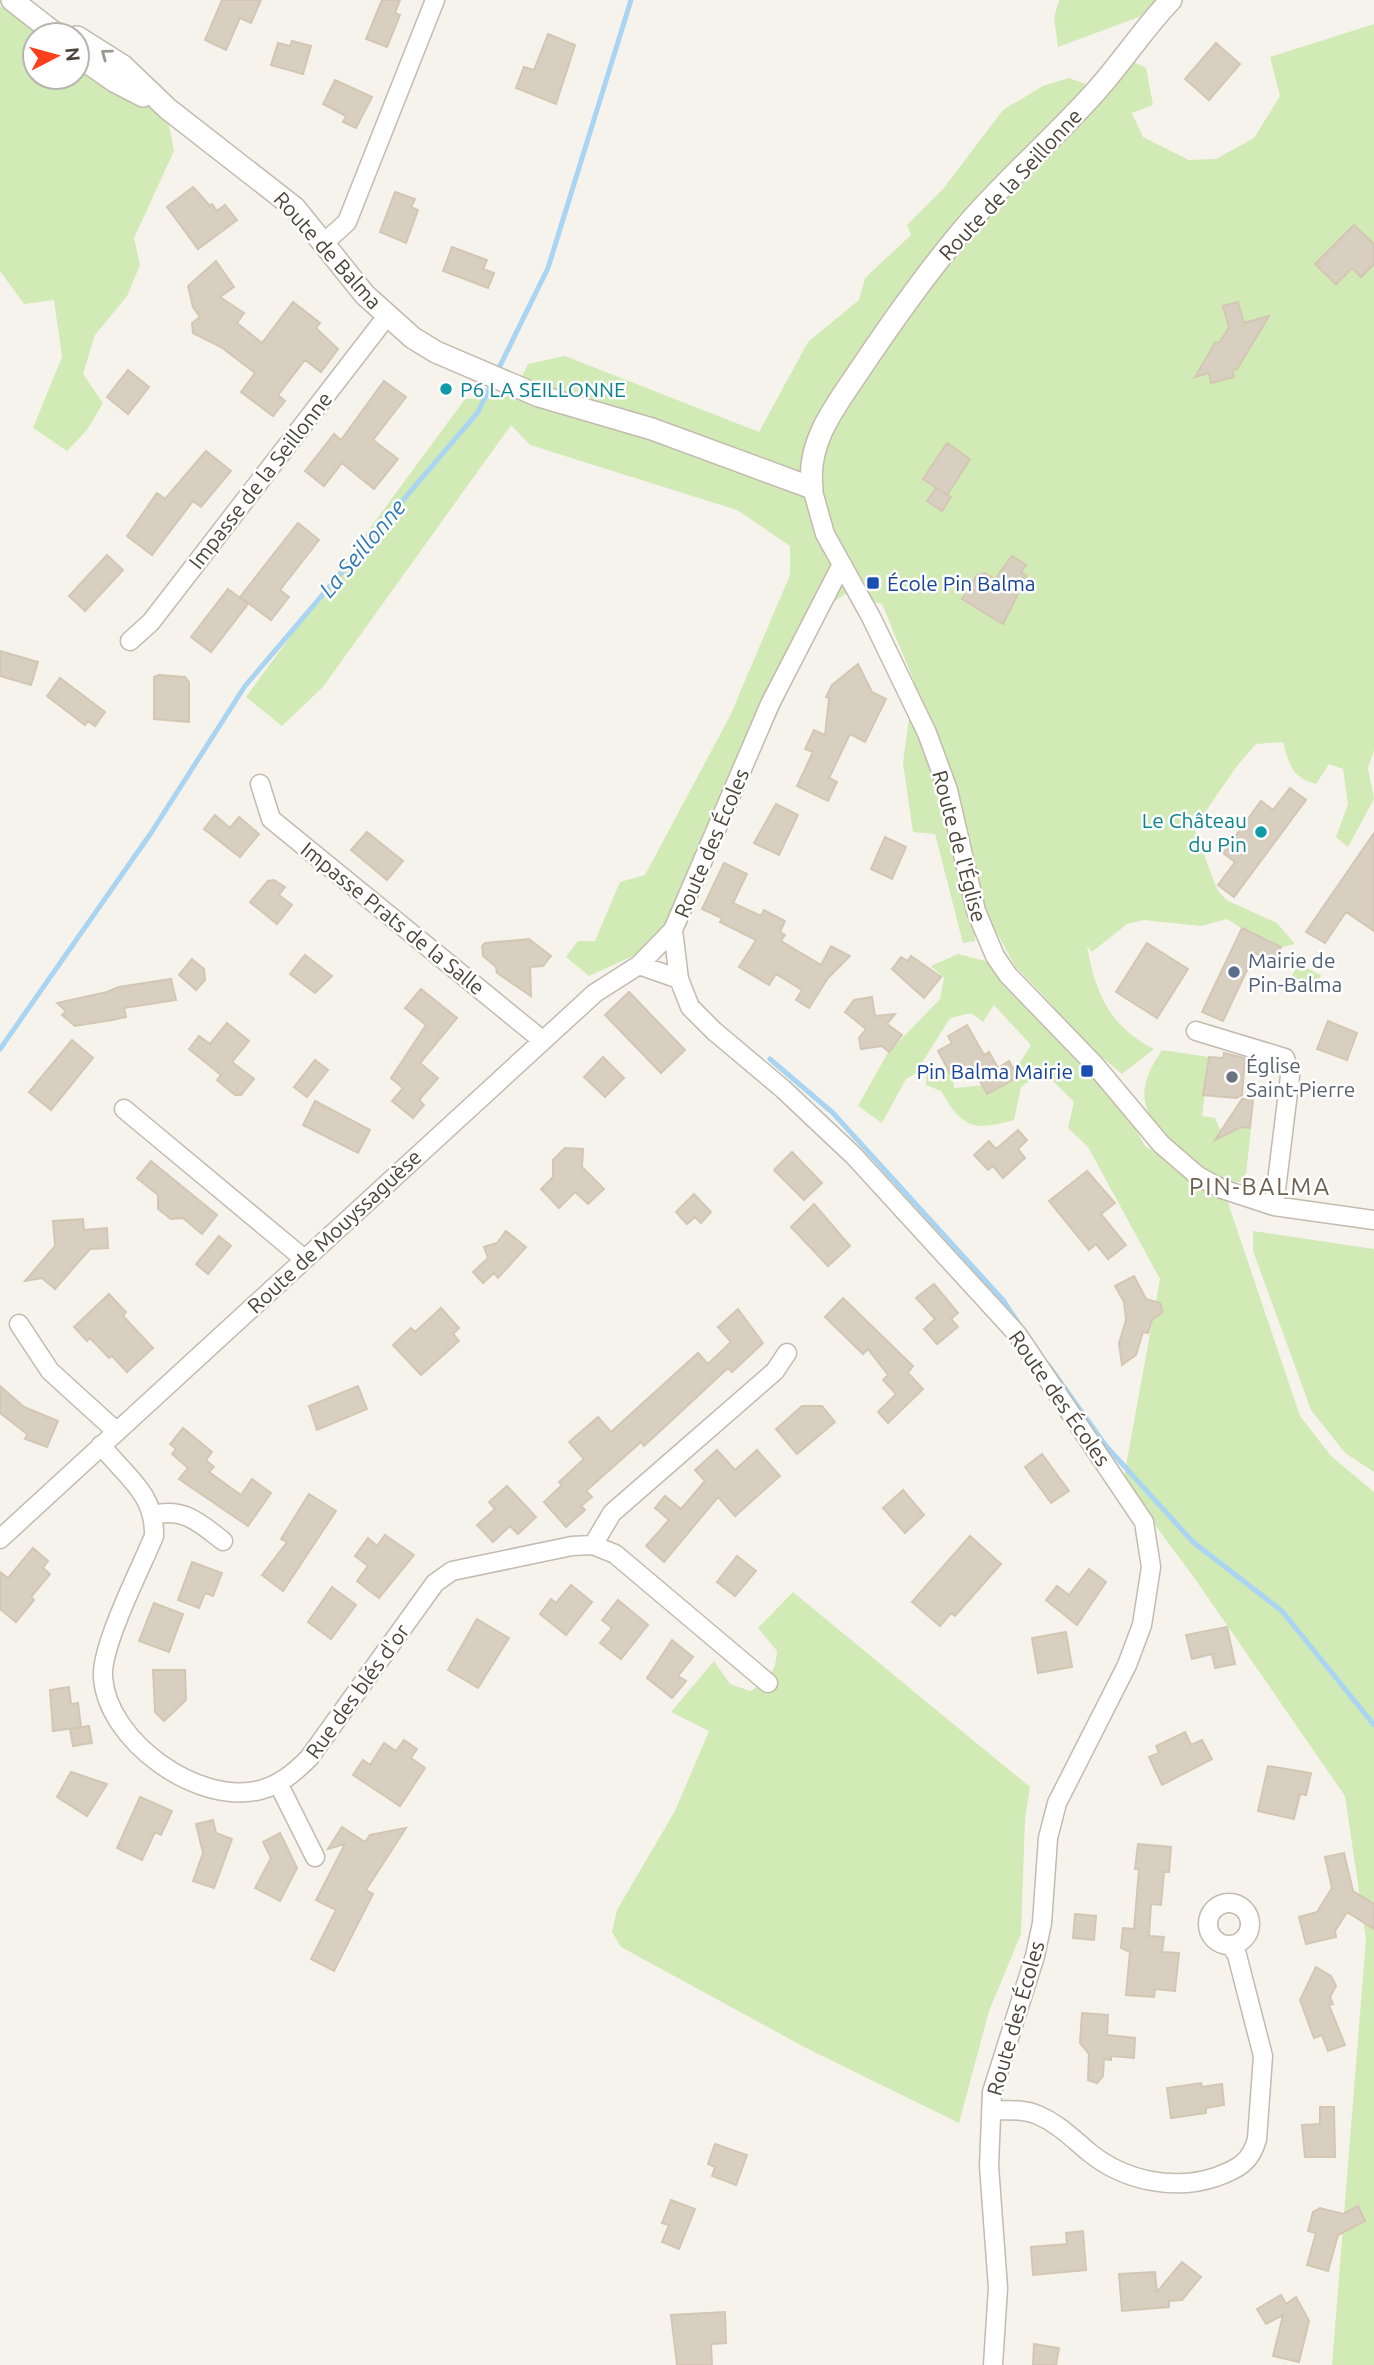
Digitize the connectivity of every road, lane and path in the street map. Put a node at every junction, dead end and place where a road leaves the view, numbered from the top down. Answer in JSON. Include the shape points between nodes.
{"nodes":[{"id":1,"x":12,"y":0,"type":"edge"},
{"id":2,"x":435,"y":0,"type":"edge"},
{"id":3,"x":1171,"y":0,"type":"edge"},
{"id":4,"x":37,"y":18,"type":"junction"},
{"id":5,"x":41,"y":21,"type":"edge"},
{"id":6,"x":43,"y":21,"type":"edge"},
{"id":7,"x":91,"y":46,"type":"edge"},
{"id":8,"x":91,"y":65,"type":"edge"},
{"id":9,"x":168,"y":109,"type":"junction"},
{"id":10,"x":325,"y":242,"type":"junction"},
{"id":11,"x":387,"y":316,"type":"junction"},
{"id":12,"x":812,"y":488,"type":"junction"},
{"id":13,"x":842,"y":564,"type":"junction"},
{"id":14,"x":130,"y":641,"type":"dead end"},
{"id":15,"x":260,"y":784,"type":"dead end"},
{"id":16,"x":673,"y":930,"type":"junction"},
{"id":17,"x":639,"y":965,"type":"junction"},
{"id":18,"x":679,"y":979,"type":"junction"},
{"id":19,"x":1196,"y":1031,"type":"dead end"},
{"id":20,"x":542,"y":1040,"type":"junction"},
{"id":21,"x":124,"y":1109,"type":"dead end"},
{"id":22,"x":1274,"y":1206,"type":"junction"},
{"id":23,"x":1374,"y":1220,"type":"edge"},
{"id":24,"x":303,"y":1258,"type":"junction"},
{"id":25,"x":19,"y":1324,"type":"dead end"},
{"id":26,"x":788,"y":1353,"type":"dead end"},
{"id":27,"x":116,"y":1431,"type":"junction"},
{"id":28,"x":101,"y":1445,"type":"junction"},
{"id":29,"x":154,"y":1515,"type":"junction"},
{"id":30,"x":0,"y":1538,"type":"edge"},
{"id":31,"x":223,"y":1541,"type":"dead end"},
{"id":32,"x":593,"y":1545,"type":"junction"},
{"id":33,"x":768,"y":1683,"type":"dead end"},
{"id":34,"x":278,"y":1783,"type":"junction"},
{"id":35,"x":315,"y":1857,"type":"dead end"},
{"id":36,"x":1231,"y":1946,"type":"dead end"},
{"id":37,"x":990,"y":2110,"type":"junction"},
{"id":38,"x":993,"y":2365,"type":"edge"}],
"edges":[{"from":1,"to":4,"type":"street","name":"Route de Balma"},
{"from":2,"to":10,"type":"street","via":[[347,222]]},
{"from":3,"to":12,"type":"street","name":"Route de la Seillonne","via":[[1098,89],[962,230],[899,311],[829,415],[815,445]]},
{"from":4,"to":5,"type":"street","name":"Route de Balma"},
{"from":4,"to":6,"type":"street","name":"Route de Balma"},
{"from":9,"to":7,"type":"street","name":"Route de Balma","one_way":true,"via":[[123,66]]},
{"from":8,"to":9,"type":"street","name":"Route de Balma"},
{"from":9,"to":10,"type":"street","name":"Route de Balma","via":[[270,185]]},
{"from":10,"to":11,"type":"street","name":"Route de Balma"},
{"from":11,"to":12,"type":"street","name":"Route de Balma","via":[[413,338],[539,397],[652,429]]},
{"from":11,"to":14,"type":"street","name":"Impasse de la Seillonne","via":[[150,622]]},
{"from":12,"to":13,"type":"street","name":"Route de l'Église","via":[[825,534]]},
{"from":13,"to":16,"type":"street","name":"Route des Écoles","via":[[770,704]]},
{"from":13,"to":22,"type":"street","name":"Route de l'Église","via":[[927,733],[948,790],[976,911],[995,956],[1175,1158],[1222,1189]]},
{"from":15,"to":20,"type":"street","name":"Impasse Prats de la Salle","via":[[271,819]]},
{"from":16,"to":17,"type":"street","name":"Route de Mouyssaguèse"},
{"from":16,"to":18,"type":"street","name":"Route des Écoles"},
{"from":17,"to":18,"type":"street"},
{"from":17,"to":20,"type":"street","name":"Route de Mouyssaguèse","via":[[595,993]]},
{"from":18,"to":37,"type":"street","name":"Route des Écoles","via":[[691,1007],[854,1156],[1017,1334],[1144,1522],[1151,1567],[1142,1625],[1127,1665],[1056,1803],[1035,1956],[995,2075]]},
{"from":19,"to":22,"type":"street","via":[[1285,1058],[1290,1076]]},
{"from":20,"to":24,"type":"street","name":"Route de Mouyssaguèse"},
{"from":21,"to":24,"type":"street"},
{"from":22,"to":23,"type":"street","name":"Route de l'Église"},
{"from":24,"to":27,"type":"street","name":"Route de Mouyssaguèse"},
{"from":25,"to":27,"type":"street","via":[[50,1371]]},
{"from":26,"to":32,"type":"street","via":[[775,1371],[612,1513]]},
{"from":27,"to":28,"type":"street","name":"Route de Mouyssaguèse"},
{"from":28,"to":29,"type":"street","via":[[147,1498]]},
{"from":28,"to":30,"type":"street","name":"Route de Mouyssaguèse"},
{"from":29,"to":31,"type":"street","via":[[168,1511],[191,1516]]},
{"from":29,"to":34,"type":"street","name":"Rue des blés d'or","via":[[154,1536],[104,1658],[106,1696],[117,1720],[154,1760],[204,1788],[233,1793]]},
{"from":32,"to":33,"type":"street","via":[[615,1554]]},
{"from":32,"to":34,"type":"street","name":"Rue des blés d'or","via":[[452,1571],[435,1583],[309,1758]]},
{"from":34,"to":35,"type":"street"},
{"from":36,"to":37,"type":"street","via":[[1263,2056],[1257,2139],[1245,2164],[1187,2183],[1138,2178],[1111,2168],[1035,2113]]},
{"from":37,"to":38,"type":"street","name":"Route des Écoles","via":[[998,2298]]}]}
